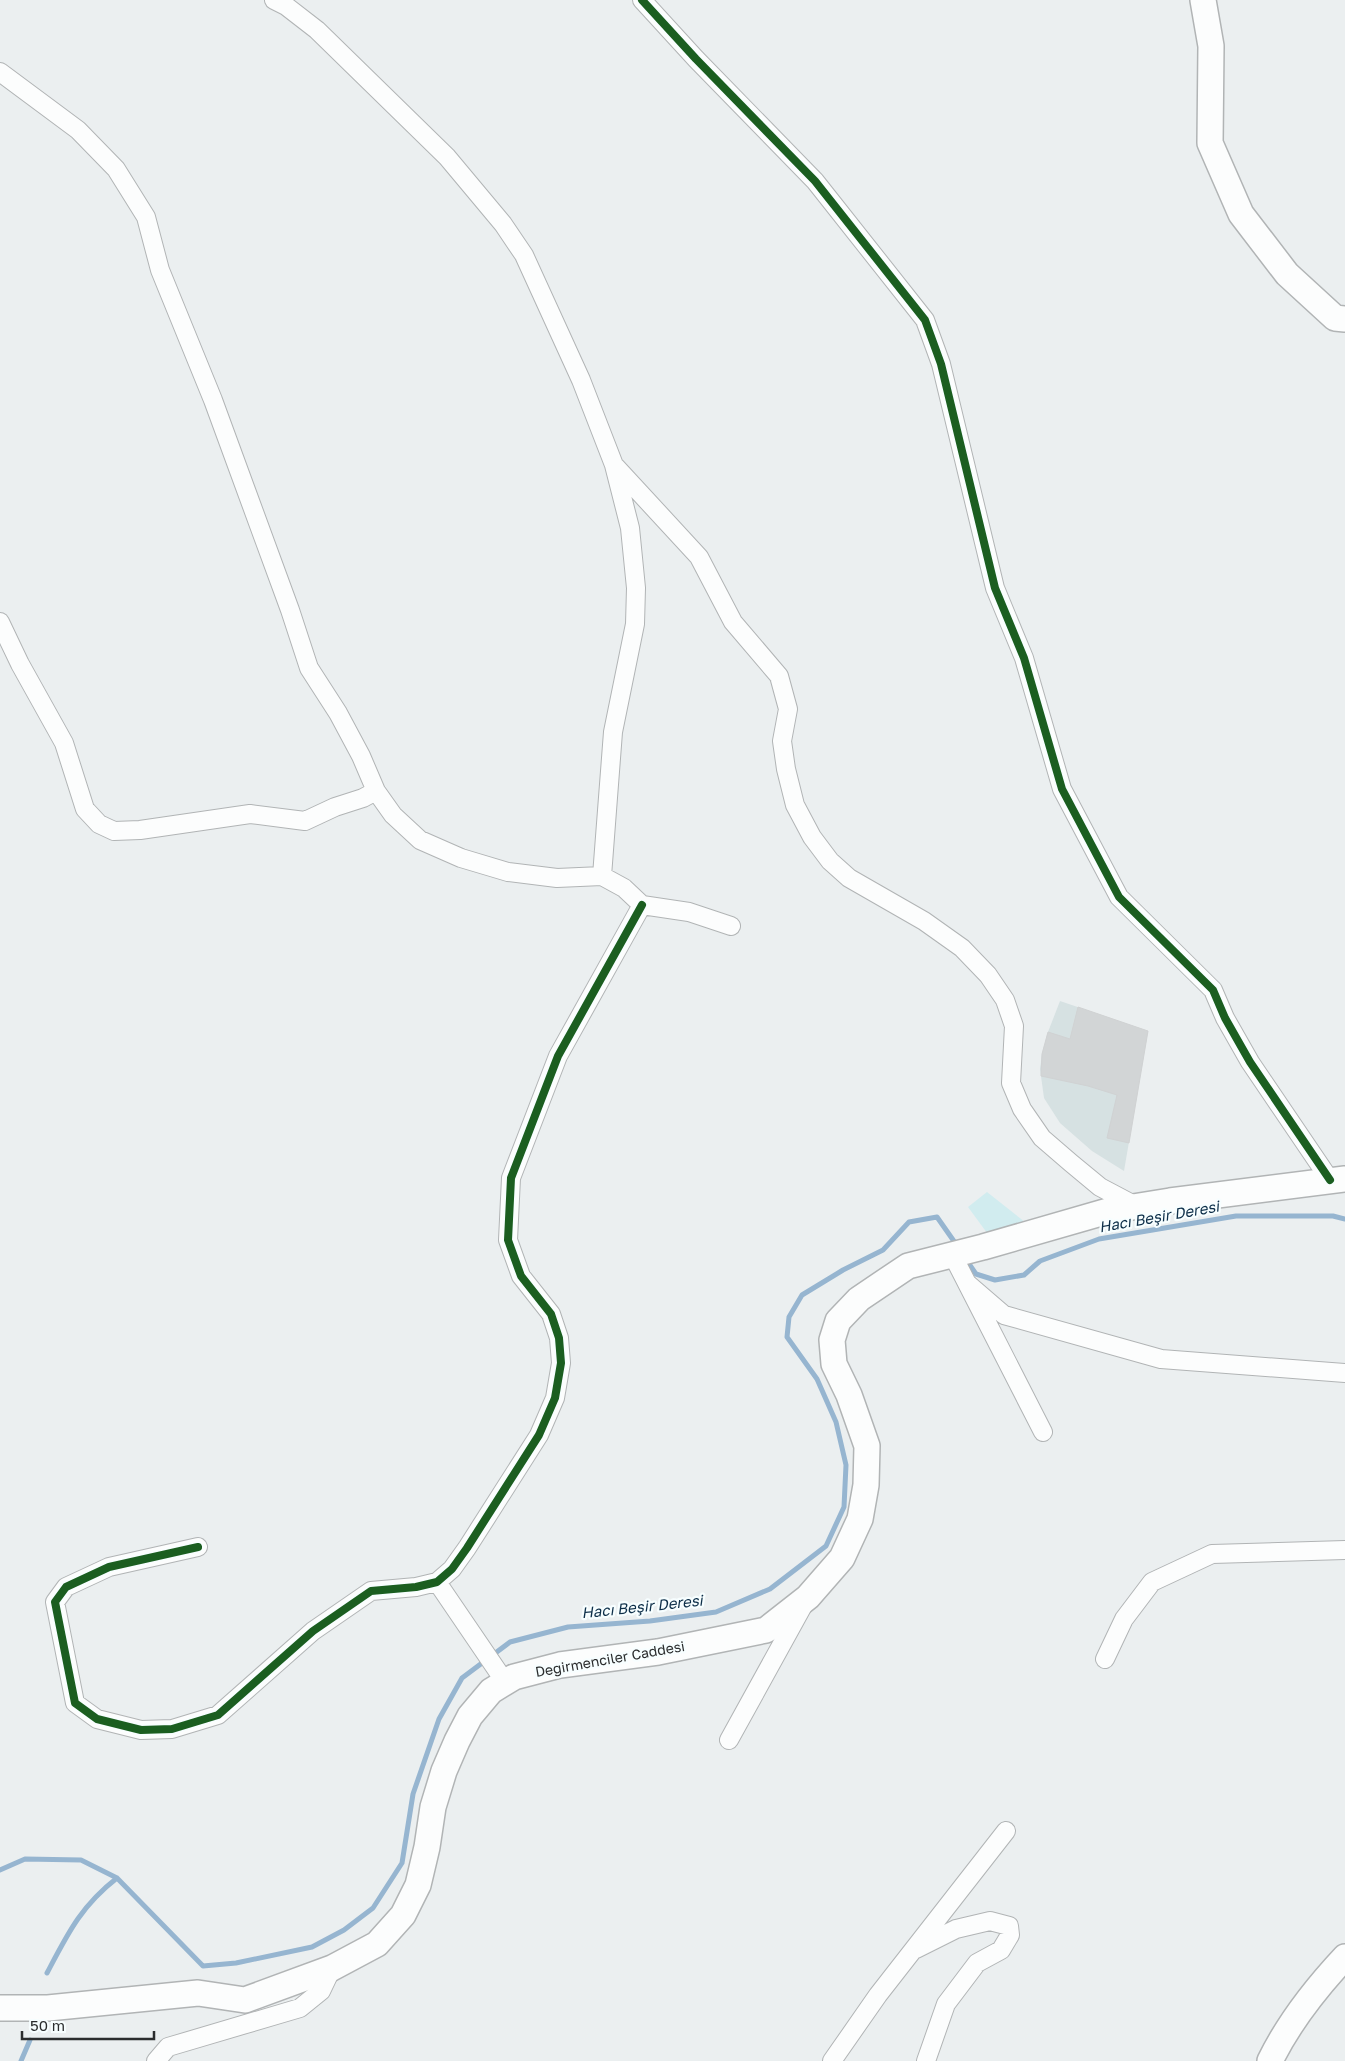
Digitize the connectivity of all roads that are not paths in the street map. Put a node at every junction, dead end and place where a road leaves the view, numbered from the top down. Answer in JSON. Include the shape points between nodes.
{"nodes":[{"id":1,"x":274,"y":0,"type":"edge"},
{"id":2,"x":642,"y":0,"type":"edge"},
{"id":3,"x":1203,"y":0,"type":"edge"},
{"id":4,"x":0,"y":72,"type":"edge"},
{"id":5,"x":1345,"y":319,"type":"edge"},
{"id":6,"x":614,"y":465,"type":"junction"},
{"id":7,"x":0,"y":622,"type":"edge"},
{"id":8,"x":376,"y":791,"type":"junction"},
{"id":9,"x":602,"y":876,"type":"junction"},
{"id":10,"x":642,"y":905,"type":"junction"},
{"id":11,"x":731,"y":926,"type":"dead end"},
{"id":12,"x":1338,"y":1180,"type":"edge"},
{"id":13,"x":1136,"y":1206,"type":"junction"},
{"id":14,"x":952,"y":1254,"type":"junction"},
{"id":15,"x":968,"y":1284,"type":"junction"},
{"id":16,"x":1345,"y":1373,"type":"edge"},
{"id":17,"x":1042,"y":1432,"type":"dead end"},
{"id":18,"x":198,"y":1547,"type":"dead end"},
{"id":19,"x":1345,"y":1550,"type":"edge"},
{"id":20,"x":437,"y":1582,"type":"junction"},
{"id":21,"x":808,"y":1597,"type":"junction"},
{"id":22,"x":1105,"y":1659,"type":"dead end"},
{"id":23,"x":500,"y":1674,"type":"junction"},
{"id":24,"x":729,"y":1740,"type":"dead end"},
{"id":25,"x":1006,"y":1831,"type":"dead end"},
{"id":26,"x":912,"y":1952,"type":"junction"},
{"id":27,"x":1345,"y":1956,"type":"edge"},
{"id":28,"x":332,"y":1968,"type":"junction"},
{"id":29,"x":0,"y":2008,"type":"edge"},
{"id":30,"x":156,"y":2061,"type":"edge"},
{"id":31,"x":832,"y":2061,"type":"edge"},
{"id":32,"x":926,"y":2061,"type":"edge"},
{"id":33,"x":1270,"y":2061,"type":"edge"}],
"edges":[{"from":1,"to":6,"type":"street","via":[[317,30],[447,158],[503,224],[524,255]]},
{"from":2,"to":12,"type":"street","via":[[815,181],[925,320],[941,364],[995,588],[1024,658],[1062,789],[1119,897],[1213,990],[1250,1062]]},
{"from":3,"to":5,"type":"main road","via":[[1211,46],[1210,142],[1241,214],[1288,274],[1335,318]]},
{"from":4,"to":8,"type":"street","via":[[78,130],[116,169],[146,217],[160,270],[213,400],[309,668],[338,713]]},
{"from":6,"to":9,"type":"street","via":[[630,528],[636,588],[635,624],[613,732]]},
{"from":6,"to":13,"type":"street","via":[[700,557],[733,622],[780,676],[788,709],[782,741],[786,769],[796,805],[812,837],[849,878],[924,921],[962,948],[988,974],[1005,1000],[1014,1026],[1011,1083],[1022,1109],[1042,1138],[1071,1163],[1100,1187]]},
{"from":7,"to":8,"type":"street","via":[[64,743],[85,809],[99,824],[114,831],[250,814],[305,821]]},
{"from":8,"to":9,"type":"street","via":[[393,815],[420,840],[461,858],[518,874],[557,878]]},
{"from":9,"to":10,"type":"street","via":[[624,888]]},
{"from":10,"to":11,"type":"street","via":[[689,912]]},
{"from":10,"to":20,"type":"street","via":[[558,1056],[511,1178],[508,1240],[521,1276],[551,1314],[561,1363],[555,1398],[539,1435],[487,1518],[452,1569]]},
{"from":12,"to":13,"type":"main road","name":"Değirmenciler Caddesi"},
{"from":13,"to":14,"type":"main road","name":"Değirmenciler Caddesi"},
{"from":14,"to":15,"type":"street"},
{"from":14,"to":21,"type":"main road","name":"Değirmenciler Caddesi","via":[[908,1266],[859,1299],[838,1321],[832,1340],[834,1364],[867,1446],[866,1486],[860,1519],[842,1558]]},
{"from":15,"to":16,"type":"street","via":[[1004,1315],[1161,1359]]},
{"from":15,"to":17,"type":"street"},
{"from":18,"to":20,"type":"street","via":[[110,1568],[66,1587],[55,1602],[75,1703],[97,1719],[141,1730],[172,1729],[218,1716],[314,1630],[371,1591]]},
{"from":19,"to":22,"type":"street","via":[[1212,1554],[1152,1582],[1124,1619]]},
{"from":20,"to":23,"type":"street"},
{"from":21,"to":23,"type":"main road","name":"Değirmenciler Caddesi","via":[[766,1630],[658,1652],[560,1665],[514,1677]]},
{"from":21,"to":24,"type":"street"},
{"from":23,"to":28,"type":"main road","name":"Değirmenciler Caddesi","via":[[491,1692],[470,1716],[444,1771],[433,1807],[418,1885],[403,1915],[377,1944]]},
{"from":25,"to":26,"type":"street"},
{"from":26,"to":31,"type":"street"},
{"from":26,"to":32,"type":"street","via":[[956,1929],[990,1921],[1009,1926],[1010,1935],[1001,1950],[977,1963],[946,2004]]},
{"from":27,"to":33,"type":"main road","via":[[1317,1987],[1283,2034]]},
{"from":28,"to":29,"type":"main road","name":"Değirmenciler Caddesi","via":[[244,2000],[198,1993],[48,2008]]},
{"from":28,"to":30,"type":"street","via":[[321,1991],[300,2008],[168,2047]]}]}
